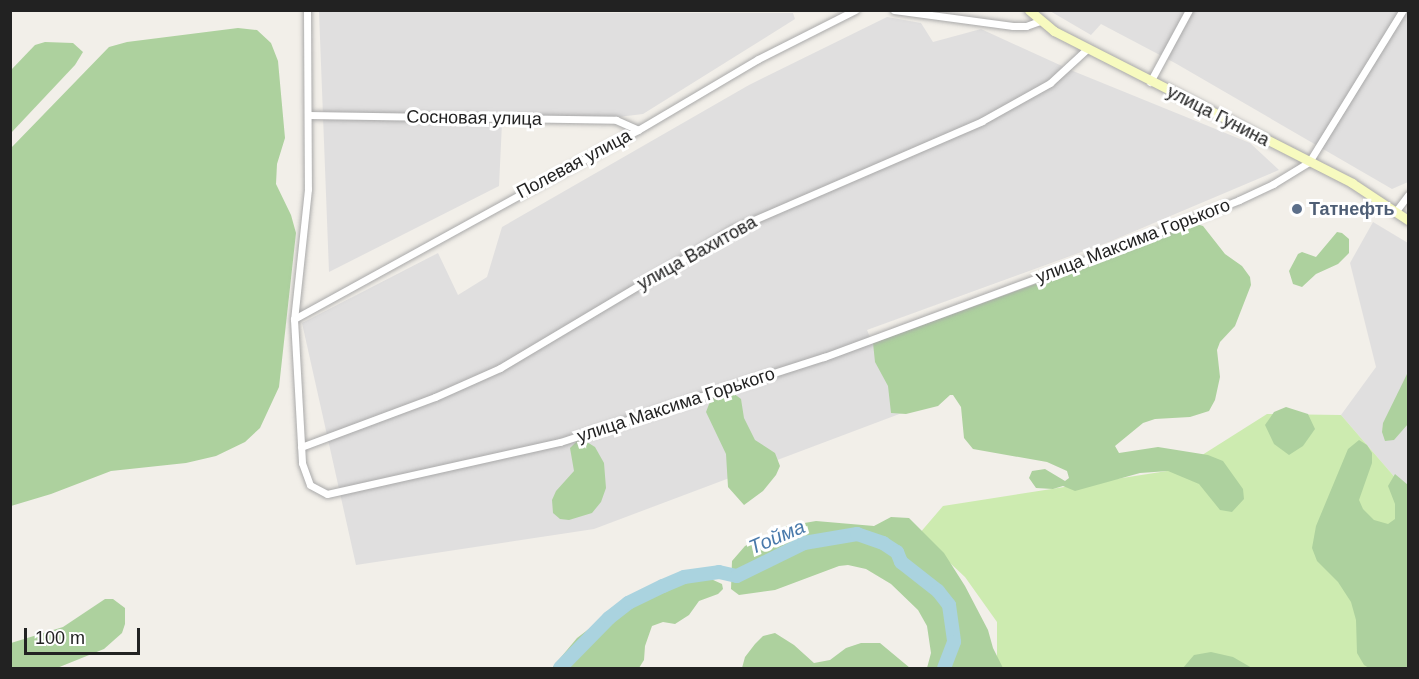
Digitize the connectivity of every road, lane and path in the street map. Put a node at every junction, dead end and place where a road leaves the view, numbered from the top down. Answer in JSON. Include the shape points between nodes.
{"nodes":[{"id":1,"x":307,"y":10,"type":"edge"},
{"id":2,"x":855,"y":10,"type":"edge"},
{"id":3,"x":894,"y":10,"type":"edge"},
{"id":4,"x":1029,"y":10,"type":"edge"},
{"id":5,"x":1189,"y":10,"type":"edge"},
{"id":6,"x":1403,"y":10,"type":"edge"},
{"id":7,"x":1040,"y":21,"type":"junction"},
{"id":8,"x":1087,"y":49,"type":"junction"},
{"id":9,"x":1150,"y":82,"type":"junction"},
{"id":10,"x":308,"y":115,"type":"junction"},
{"id":11,"x":638,"y":130,"type":"junction"},
{"id":12,"x":1309,"y":162,"type":"junction"},
{"id":13,"x":1408,"y":195,"type":"edge"},
{"id":14,"x":1396,"y":211,"type":"junction"},
{"id":15,"x":1408,"y":220,"type":"edge"},
{"id":16,"x":294,"y":319,"type":"junction"},
{"id":17,"x":301,"y":447,"type":"junction"}],
"edges":[{"from":1,"to":10,"type":"street","name":"улица Максима Горького"},
{"from":2,"to":11,"type":"street","name":"Полевая улица","via":[[758,59]]},
{"from":3,"to":7,"type":"street","via":[[1013,26]]},
{"from":4,"to":7,"type":"main road","name":"улица Гунина"},
{"from":5,"to":9,"type":"street"},
{"from":6,"to":12,"type":"street","name":"улица Максима Горького"},
{"from":7,"to":8,"type":"main road","name":"улица Гунина"},
{"from":8,"to":9,"type":"main road","name":"улица Гунина"},
{"from":8,"to":17,"type":"street","name":"улица Вахитова","via":[[1050,83],[982,121],[734,229],[500,368]]},
{"from":9,"to":12,"type":"main road","name":"улица Гунина"},
{"from":10,"to":11,"type":"street","name":"Сосновая улица","via":[[616,120]]},
{"from":10,"to":16,"type":"street","name":"улица Максима Горького","via":[[308,189]]},
{"from":11,"to":16,"type":"street","name":"Полевая улица"},
{"from":12,"to":14,"type":"main road","name":"улица Гунина"},
{"from":12,"to":17,"type":"street","name":"улица Максима Горького","via":[[1239,200],[1100,255],[824,357],[560,442],[327,494],[307,482]]},
{"from":13,"to":14,"type":"street"},
{"from":14,"to":15,"type":"main road","name":"улица Гунина"},
{"from":16,"to":17,"type":"street","name":"улица Максима Горького"}]}
